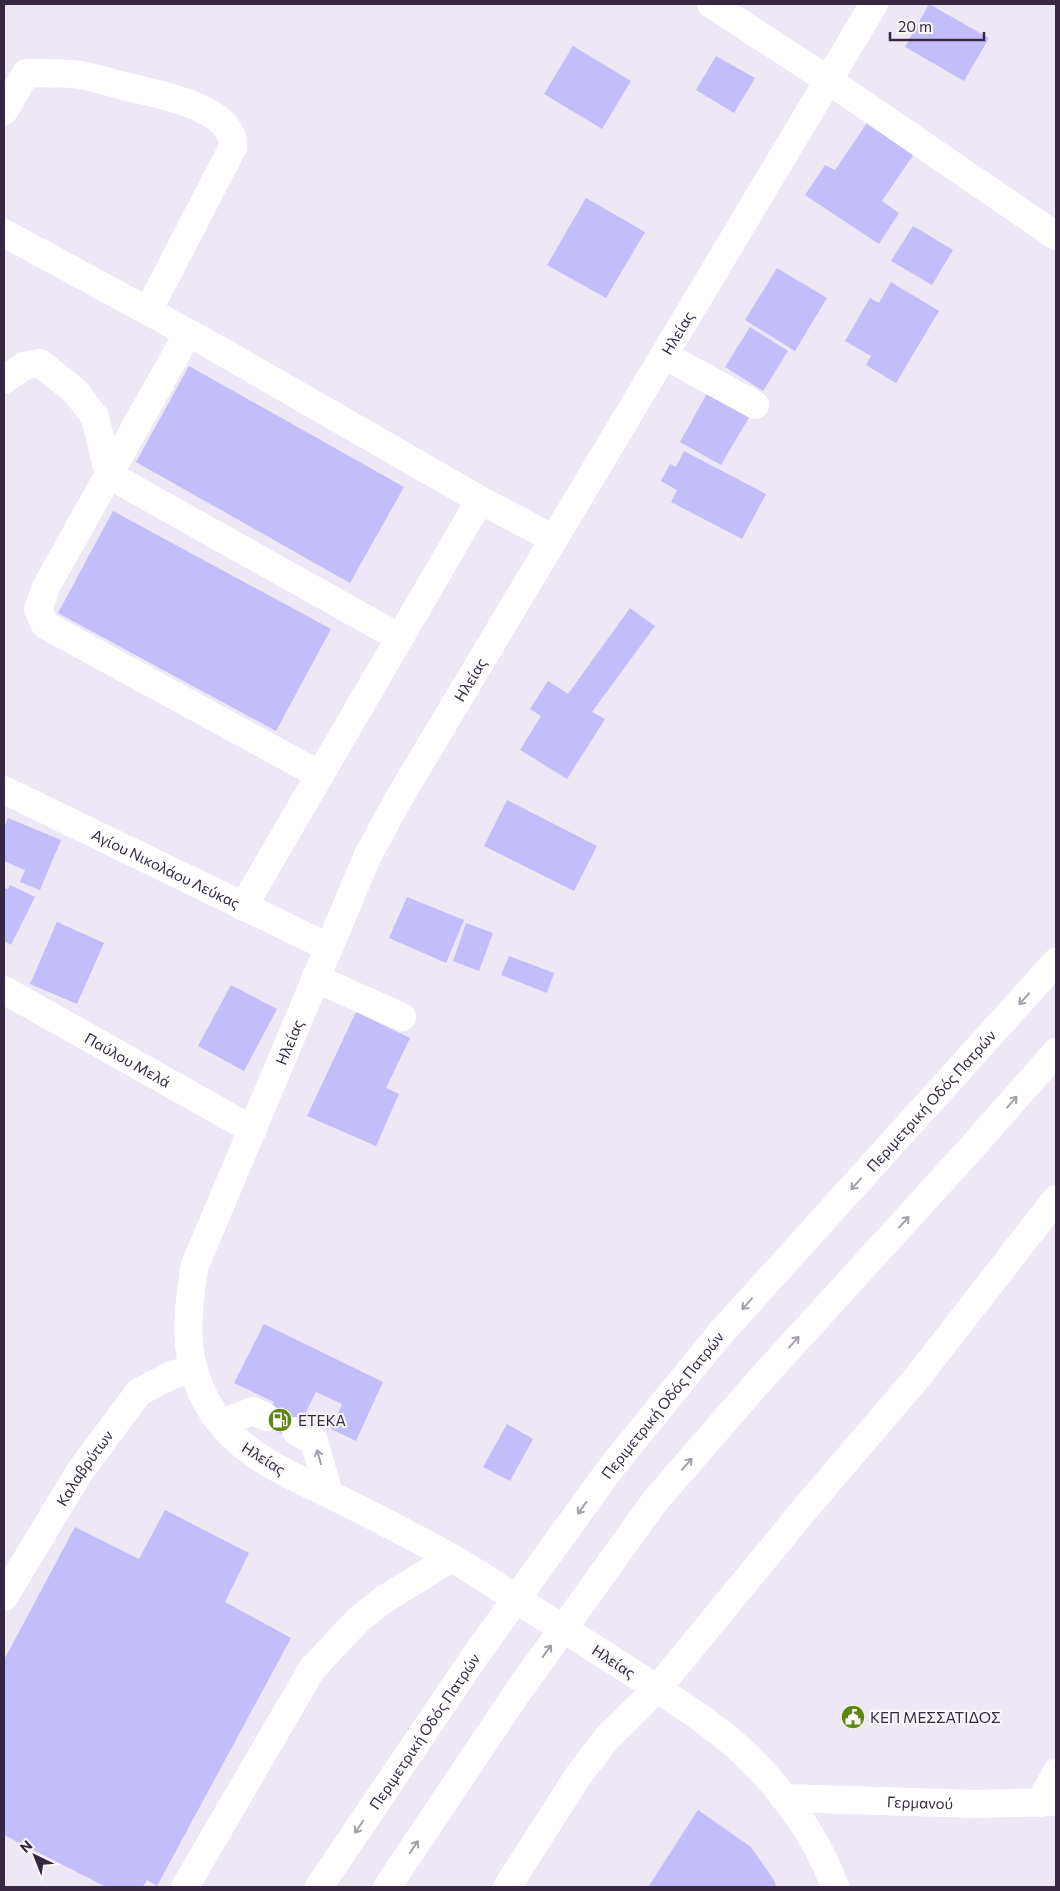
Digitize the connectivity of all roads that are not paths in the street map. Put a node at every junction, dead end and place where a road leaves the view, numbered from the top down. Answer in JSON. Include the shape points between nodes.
{"nodes":[{"id":1,"x":711,"y":4,"type":"edge"},
{"id":2,"x":874,"y":4,"type":"edge"},
{"id":3,"x":828,"y":80,"type":"junction"},
{"id":4,"x":4,"y":112,"type":"edge"},
{"id":5,"x":4,"y":234,"type":"edge"},
{"id":6,"x":1056,"y":236,"type":"edge"},
{"id":7,"x":148,"y":312,"type":"junction"},
{"id":8,"x":188,"y":333,"type":"junction"},
{"id":9,"x":664,"y":355,"type":"junction"},
{"id":10,"x":4,"y":380,"type":"edge"},
{"id":11,"x":755,"y":405,"type":"dead end"},
{"id":12,"x":109,"y":475,"type":"junction"},
{"id":13,"x":480,"y":500,"type":"junction"},
{"id":14,"x":554,"y":539,"type":"junction"},
{"id":15,"x":400,"y":638,"type":"junction"},
{"id":16,"x":320,"y":775,"type":"junction"},
{"id":17,"x":7,"y":799,"type":"edge"},
{"id":18,"x":243,"y":907,"type":"junction"},
{"id":19,"x":328,"y":948,"type":"junction"},
{"id":20,"x":1056,"y":962,"type":"edge"},
{"id":21,"x":315,"y":978,"type":"junction"},
{"id":22,"x":4,"y":990,"type":"edge"},
{"id":23,"x":402,"y":1017,"type":"dead end"},
{"id":24,"x":1056,"y":1052,"type":"edge"},
{"id":25,"x":253,"y":1130,"type":"junction"},
{"id":26,"x":1056,"y":1199,"type":"edge"},
{"id":27,"x":192,"y":1369,"type":"junction"},
{"id":28,"x":266,"y":1417,"type":"dead end"},
{"id":29,"x":221,"y":1423,"type":"junction"},
{"id":30,"x":296,"y":1432,"type":"dead end"},
{"id":31,"x":329,"y":1494,"type":"junction"},
{"id":32,"x":451,"y":1558,"type":"junction"},
{"id":33,"x":4,"y":1597,"type":"edge"},
{"id":34,"x":657,"y":1688,"type":"junction"},
{"id":35,"x":1056,"y":1773,"type":"edge"},
{"id":36,"x":784,"y":1798,"type":"junction"},
{"id":37,"x":1048,"y":1802,"type":"edge"},
{"id":38,"x":185,"y":1887,"type":"edge"},
{"id":39,"x":319,"y":1887,"type":"edge"},
{"id":40,"x":386,"y":1887,"type":"edge"},
{"id":41,"x":507,"y":1887,"type":"edge"},
{"id":42,"x":835,"y":1887,"type":"edge"}],
"edges":[{"from":1,"to":3,"type":"main road"},
{"from":2,"to":3,"type":"main road","name":"Ηλείας"},
{"from":3,"to":6,"type":"main road"},
{"from":3,"to":9,"type":"main road","name":"Ηλείας"},
{"from":4,"to":7,"type":"main road","via":[[26,73],[74,74],[189,103],[218,119],[229,131],[234,139],[233,148]]},
{"from":5,"to":7,"type":"main road"},
{"from":7,"to":8,"type":"main road"},
{"from":8,"to":12,"type":"main road"},
{"from":8,"to":13,"type":"main road"},
{"from":9,"to":11,"type":"main road"},
{"from":9,"to":14,"type":"main road","name":"Ηλείας"},
{"from":10,"to":12,"type":"main road","via":[[24,366],[40,363],[75,390],[95,418]]},
{"from":12,"to":15,"type":"main road"},
{"from":12,"to":16,"type":"main road","via":[[46,587],[38,609],[45,624]]},
{"from":13,"to":14,"type":"main road"},
{"from":13,"to":15,"type":"main road"},
{"from":14,"to":19,"type":"main road","name":"Ηλείας","via":[[368,854]]},
{"from":15,"to":16,"type":"main road"},
{"from":16,"to":18,"type":"main road"},
{"from":17,"to":18,"type":"main road","name":"Αγίου Νικολάου Λεύκας"},
{"from":18,"to":19,"type":"main road","name":"Αγίου Νικολάου Λεύκας"},
{"from":19,"to":21,"type":"main road","name":"Ηλείας"},
{"from":20,"to":39,"type":"main road","name":"Περιμετρική Οδός Πατρών","one_way":true,"via":[[718,1336],[610,1468],[475,1656]]},
{"from":21,"to":23,"type":"main road"},
{"from":21,"to":25,"type":"main road","name":"Ηλείας"},
{"from":22,"to":25,"type":"main road","name":"Παύλου Μελά"},
{"from":40,"to":24,"type":"main road","one_way":true,"via":[[519,1690],[655,1501]]},
{"from":25,"to":27,"type":"main road","name":"Ηλείας","via":[[195,1266],[187,1324]]},
{"from":26,"to":34,"type":"main road","via":[[916,1379]]},
{"from":27,"to":29,"type":"main road","name":"Ηλείας"},
{"from":27,"to":33,"type":"main road","name":"Καλαβρύτων","via":[[139,1392],[80,1471]]},
{"from":28,"to":29,"type":"main road","via":[[253,1411]]},
{"from":29,"to":31,"type":"main road","name":"Ηλείας","via":[[238,1443]]},
{"from":31,"to":30,"type":"main road","one_way":true,"via":[[314,1440]]},
{"from":31,"to":32,"type":"main road","name":"Ηλείας"},
{"from":32,"to":34,"type":"main road","name":"Ηλείας"},
{"from":32,"to":38,"type":"main road","via":[[383,1600],[358,1620],[312,1669]]},
{"from":34,"to":36,"type":"main road","name":"Ηλείας","via":[[734,1744]]},
{"from":34,"to":41,"type":"main road","via":[[608,1738],[578,1776]]},
{"from":35,"to":37,"type":"main road"},
{"from":36,"to":37,"type":"main road","name":"Γερμανού","via":[[975,1804]]},
{"from":36,"to":42,"type":"main road","name":"Ηλείας","via":[[811,1836]]}]}
